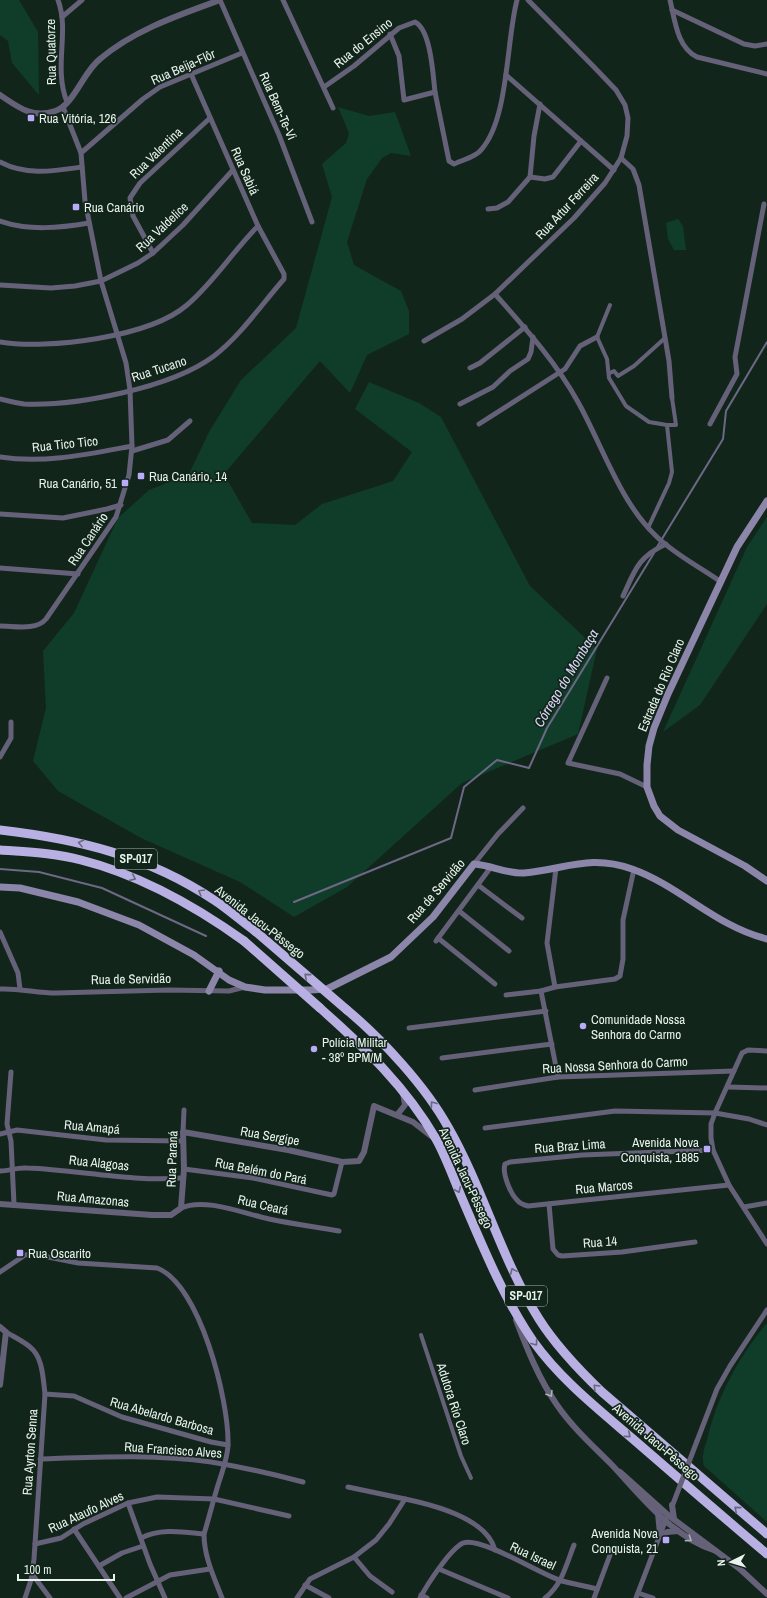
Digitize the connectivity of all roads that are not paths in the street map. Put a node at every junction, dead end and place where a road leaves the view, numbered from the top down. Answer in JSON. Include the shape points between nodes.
{"nodes":[{"id":1,"x":58,"y":0,"type":"edge"},
{"id":2,"x":82,"y":0,"type":"edge"},
{"id":3,"x":220,"y":0,"type":"edge"},
{"id":4,"x":283,"y":0,"type":"edge"},
{"id":5,"x":517,"y":0,"type":"edge"},
{"id":6,"x":528,"y":0,"type":"edge"},
{"id":7,"x":670,"y":0,"type":"edge"},
{"id":8,"x":672,"y":10,"type":"junction"},
{"id":9,"x":62,"y":18,"type":"junction"},
{"id":10,"x":390,"y":34,"type":"junction"},
{"id":11,"x":767,"y":44,"type":"edge"},
{"id":12,"x":242,"y":53,"type":"junction"},
{"id":13,"x":191,"y":74,"type":"junction"},
{"id":14,"x":767,"y":74,"type":"edge"},
{"id":15,"x":506,"y":75,"type":"junction"},
{"id":16,"x":324,"y":87,"type":"junction"},
{"id":17,"x":435,"y":92,"type":"junction"},
{"id":18,"x":0,"y":95,"type":"edge"},
{"id":19,"x":540,"y":104,"type":"junction"},
{"id":20,"x":65,"y":105,"type":"junction"},
{"id":21,"x":333,"y":108,"type":"dead end"},
{"id":22,"x":210,"y":118,"type":"junction"},
{"id":23,"x":581,"y":141,"type":"junction"},
{"id":24,"x":81,"y":153,"type":"junction"},
{"id":25,"x":621,"y":158,"type":"junction"},
{"id":26,"x":0,"y":162,"type":"edge"},
{"id":27,"x":82,"y":167,"type":"junction"},
{"id":28,"x":614,"y":170,"type":"junction"},
{"id":29,"x":232,"y":171,"type":"junction"},
{"id":30,"x":530,"y":177,"type":"junction"},
{"id":31,"x":758,"y":202,"type":"dead end"},
{"id":32,"x":765,"y":205,"type":"edge"},
{"id":33,"x":488,"y":209,"type":"dead end"},
{"id":34,"x":0,"y":221,"type":"edge"},
{"id":35,"x":312,"y":222,"type":"dead end"},
{"id":36,"x":90,"y":223,"type":"junction"},
{"id":37,"x":258,"y":226,"type":"junction"},
{"id":38,"x":152,"y":253,"type":"junction"},
{"id":39,"x":284,"y":274,"type":"joint"},
{"id":40,"x":101,"y":281,"type":"junction"},
{"id":41,"x":0,"y":285,"type":"edge"},
{"id":42,"x":495,"y":294,"type":"junction"},
{"id":43,"x":610,"y":305,"type":"dead end"},
{"id":44,"x":525,"y":327,"type":"junction"},
{"id":45,"x":118,"y":333,"type":"junction"},
{"id":46,"x":533,"y":337,"type":"junction"},
{"id":47,"x":596,"y":337,"type":"junction"},
{"id":48,"x":665,"y":338,"type":"junction"},
{"id":49,"x":424,"y":341,"type":"dead end"},
{"id":50,"x":0,"y":342,"type":"edge"},
{"id":51,"x":470,"y":368,"type":"dead end"},
{"id":52,"x":559,"y":372,"type":"junction"},
{"id":53,"x":610,"y":373,"type":"junction"},
{"id":54,"x":130,"y":390,"type":"junction"},
{"id":55,"x":672,"y":398,"type":"joint"},
{"id":56,"x":0,"y":399,"type":"edge"},
{"id":57,"x":460,"y":404,"type":"dead end"},
{"id":58,"x":190,"y":421,"type":"dead end"},
{"id":59,"x":479,"y":424,"type":"dead end"},
{"id":60,"x":710,"y":424,"type":"dead end"},
{"id":61,"x":667,"y":425,"type":"junction"},
{"id":62,"x":132,"y":448,"type":"junction"},
{"id":63,"x":0,"y":457,"type":"edge"},
{"id":64,"x":767,"y":501,"type":"edge"},
{"id":65,"x":121,"y":505,"type":"junction"},
{"id":66,"x":0,"y":514,"type":"edge"},
{"id":67,"x":648,"y":528,"type":"junction"},
{"id":68,"x":666,"y":544,"type":"junction"},
{"id":69,"x":0,"y":568,"type":"edge"},
{"id":70,"x":78,"y":574,"type":"junction"},
{"id":71,"x":721,"y":582,"type":"junction"},
{"id":72,"x":623,"y":596,"type":"dead end"},
{"id":73,"x":0,"y":626,"type":"edge"},
{"id":74,"x":607,"y":678,"type":"dead end"},
{"id":75,"x":11,"y":722,"type":"dead end"},
{"id":76,"x":0,"y":757,"type":"edge"},
{"id":77,"x":648,"y":787,"type":"junction"},
{"id":78,"x":524,"y":808,"type":"dead end"},
{"id":79,"x":0,"y":830,"type":"edge"},
{"id":80,"x":0,"y":850,"type":"edge"},
{"id":81,"x":474,"y":864,"type":"junction"},
{"id":82,"x":491,"y":867,"type":"junction"},
{"id":83,"x":556,"y":868,"type":"junction"},
{"id":84,"x":634,"y":870,"type":"junction"},
{"id":85,"x":767,"y":881,"type":"edge"},
{"id":86,"x":478,"y":885,"type":"junction"},
{"id":87,"x":0,"y":887,"type":"edge"},
{"id":88,"x":459,"y":911,"type":"junction"},
{"id":89,"x":522,"y":918,"type":"dead end"},
{"id":90,"x":0,"y":932,"type":"edge"},
{"id":91,"x":767,"y":939,"type":"edge"},
{"id":92,"x":509,"y":951,"type":"dead end"},
{"id":93,"x":218,"y":971,"type":"junction"},
{"id":94,"x":495,"y":984,"type":"dead end"},
{"id":95,"x":245,"y":987,"type":"junction"},
{"id":96,"x":555,"y":987,"type":"junction"},
{"id":97,"x":0,"y":989,"type":"edge"},
{"id":98,"x":20,"y":989,"type":"junction"},
{"id":99,"x":209,"y":991,"type":"junction"},
{"id":100,"x":541,"y":991,"type":"junction"},
{"id":101,"x":506,"y":995,"type":"dead end"},
{"id":102,"x":546,"y":1011,"type":"junction"},
{"id":103,"x":410,"y":1028,"type":"dead end"},
{"id":104,"x":552,"y":1044,"type":"junction"},
{"id":105,"x":767,"y":1051,"type":"edge"},
{"id":106,"x":442,"y":1058,"type":"dead end"},
{"id":107,"x":734,"y":1071,"type":"junction"},
{"id":108,"x":11,"y":1072,"type":"dead end"},
{"id":109,"x":558,"y":1077,"type":"junction"},
{"id":110,"x":728,"y":1087,"type":"junction"},
{"id":111,"x":767,"y":1088,"type":"edge"},
{"id":112,"x":474,"y":1090,"type":"dead end"},
{"id":113,"x":403,"y":1091,"type":"junction"},
{"id":114,"x":184,"y":1110,"type":"dead end"},
{"id":115,"x":715,"y":1114,"type":"junction"},
{"id":116,"x":397,"y":1115,"type":"junction"},
{"id":117,"x":767,"y":1125,"type":"edge"},
{"id":118,"x":485,"y":1128,"type":"dead end"},
{"id":119,"x":9,"y":1132,"type":"junction"},
{"id":120,"x":183,"y":1132,"type":"junction"},
{"id":121,"x":0,"y":1134,"type":"edge"},
{"id":122,"x":437,"y":1140,"type":"junction"},
{"id":123,"x":183,"y":1141,"type":"junction"},
{"id":124,"x":713,"y":1150,"type":"junction"},
{"id":125,"x":342,"y":1162,"type":"junction"},
{"id":126,"x":13,"y":1169,"type":"junction"},
{"id":127,"x":184,"y":1169,"type":"junction"},
{"id":128,"x":504,"y":1169,"type":"joint"},
{"id":129,"x":0,"y":1171,"type":"edge"},
{"id":130,"x":183,"y":1178,"type":"junction"},
{"id":131,"x":729,"y":1185,"type":"junction"},
{"id":132,"x":0,"y":1204,"type":"edge"},
{"id":133,"x":14,"y":1204,"type":"junction"},
{"id":134,"x":549,"y":1204,"type":"junction"},
{"id":135,"x":767,"y":1204,"type":"edge"},
{"id":136,"x":744,"y":1207,"type":"junction"},
{"id":137,"x":181,"y":1208,"type":"junction"},
{"id":138,"x":340,"y":1231,"type":"dead end"},
{"id":139,"x":695,"y":1242,"type":"dead end"},
{"id":140,"x":767,"y":1244,"type":"edge"},
{"id":141,"x":0,"y":1272,"type":"edge"},
{"id":142,"x":507,"y":1294,"type":"junction"},
{"id":143,"x":767,"y":1310,"type":"edge"},
{"id":144,"x":0,"y":1327,"type":"edge"},
{"id":145,"x":6,"y":1332,"type":"junction"},
{"id":146,"x":421,"y":1335,"type":"dead end"},
{"id":147,"x":0,"y":1385,"type":"edge"},
{"id":148,"x":45,"y":1394,"type":"junction"},
{"id":149,"x":228,"y":1445,"type":"junction"},
{"id":150,"x":40,"y":1459,"type":"junction"},
{"id":151,"x":224,"y":1465,"type":"junction"},
{"id":152,"x":614,"y":1468,"type":"junction"},
{"id":153,"x":472,"y":1478,"type":"dead end"},
{"id":154,"x":303,"y":1482,"type":"dead end"},
{"id":155,"x":348,"y":1487,"type":"dead end"},
{"id":156,"x":214,"y":1499,"type":"junction"},
{"id":157,"x":405,"y":1499,"type":"junction"},
{"id":158,"x":128,"y":1503,"type":"junction"},
{"id":159,"x":673,"y":1505,"type":"junction"},
{"id":160,"x":658,"y":1513,"type":"junction"},
{"id":161,"x":289,"y":1516,"type":"dead end"},
{"id":162,"x":667,"y":1518,"type":"junction"},
{"id":163,"x":674,"y":1519,"type":"junction"},
{"id":164,"x":74,"y":1529,"type":"junction"},
{"id":165,"x":678,"y":1530,"type":"junction"},
{"id":166,"x":204,"y":1534,"type":"junction"},
{"id":167,"x":767,"y":1534,"type":"edge"},
{"id":168,"x":660,"y":1535,"type":"junction"},
{"id":169,"x":141,"y":1538,"type":"junction"},
{"id":170,"x":35,"y":1544,"type":"junction"},
{"id":171,"x":143,"y":1546,"type":"junction"},
{"id":172,"x":574,"y":1546,"type":"dead end"},
{"id":173,"x":495,"y":1550,"type":"junction"},
{"id":174,"x":716,"y":1551,"type":"junction"},
{"id":175,"x":767,"y":1554,"type":"edge"},
{"id":176,"x":610,"y":1555,"type":"dead end"},
{"id":177,"x":354,"y":1557,"type":"junction"},
{"id":178,"x":99,"y":1566,"type":"junction"},
{"id":179,"x":210,"y":1569,"type":"junction"},
{"id":180,"x":439,"y":1569,"type":"junction"},
{"id":181,"x":32,"y":1574,"type":"junction"},
{"id":182,"x":560,"y":1581,"type":"junction"},
{"id":183,"x":158,"y":1583,"type":"junction"},
{"id":184,"x":305,"y":1585,"type":"junction"},
{"id":185,"x":597,"y":1589,"type":"junction"},
{"id":186,"x":392,"y":1592,"type":"dead end"},
{"id":187,"x":767,"y":1594,"type":"edge"},
{"id":188,"x":637,"y":1595,"type":"edge"},
{"id":189,"x":420,"y":1597,"type":"edge"},
{"id":190,"x":24,"y":1598,"type":"edge"},
{"id":191,"x":50,"y":1598,"type":"edge"},
{"id":192,"x":120,"y":1598,"type":"edge"},
{"id":193,"x":126,"y":1598,"type":"edge"},
{"id":194,"x":165,"y":1598,"type":"edge"},
{"id":195,"x":222,"y":1598,"type":"edge"},
{"id":196,"x":296,"y":1598,"type":"edge"},
{"id":197,"x":329,"y":1598,"type":"edge"},
{"id":198,"x":427,"y":1598,"type":"edge"},
{"id":199,"x":508,"y":1598,"type":"edge"},
{"id":200,"x":545,"y":1598,"type":"edge"},
{"id":201,"x":594,"y":1598,"type":"edge"},
{"id":202,"x":653,"y":1598,"type":"edge"}],
"edges":[{"from":1,"to":9,"type":"street","name":"Rua Quatorze"},
{"from":2,"to":9,"type":"street"},
{"from":3,"to":12,"type":"street","name":"Rua Bem-Te-Vi"},
{"from":3,"to":20,"type":"street","via":[[152,27],[106,54],[92,66]]},
{"from":4,"to":16,"type":"street","name":"Rua do Ensino"},
{"from":5,"to":15,"type":"street","via":[[511,25]]},
{"from":6,"to":25,"type":"street","name":"Rua Artur Ferreira","via":[[594,66],[625,104],[628,118],[627,136]]},
{"from":7,"to":8,"type":"street"},
{"from":8,"to":11,"type":"street","via":[[744,44]]},
{"from":8,"to":14,"type":"street","via":[[683,47],[689,53]]},
{"from":9,"to":20,"type":"street","name":"Rua Quatorze","via":[[60,76]]},
{"from":10,"to":16,"type":"street","name":"Rua do Ensino","via":[[354,66]]},
{"from":10,"to":17,"type":"street","via":[[399,56],[404,100]]},
{"from":10,"to":17,"type":"street","name":"Rua do Ensino","via":[[408,23],[419,24],[428,47]]},
{"from":12,"to":13,"type":"street","name":"Rua Beija-Flôr"},
{"from":12,"to":35,"type":"street","name":"Rua Bem-Te-Vi","via":[[279,135]]},
{"from":13,"to":22,"type":"street","name":"Rua Sabiá"},
{"from":13,"to":24,"type":"street","name":"Rua Beija-Flôr","via":[[160,87]]},
{"from":15,"to":17,"type":"street","via":[[495,126],[489,140],[480,152],[454,164],[449,161]]},
{"from":15,"to":19,"type":"street"},
{"from":16,"to":21,"type":"street","name":"Rua do Ensino"},
{"from":18,"to":20,"type":"street","via":[[28,113],[57,111]]},
{"from":19,"to":23,"type":"street"},
{"from":19,"to":30,"type":"street"},
{"from":20,"to":24,"type":"street","name":"Rua Canário"},
{"from":22,"to":29,"type":"street","name":"Rua Sabiá"},
{"from":22,"to":38,"type":"street","name":"Rua Valentina","via":[[140,183],[130,198],[133,216]]},
{"from":23,"to":28,"type":"street"},
{"from":23,"to":30,"type":"street","via":[[553,176],[545,179]]},
{"from":24,"to":27,"type":"street","name":"Rua Canário"},
{"from":25,"to":28,"type":"street","name":"Rua Artur Ferreira"},
{"from":25,"to":48,"type":"street","via":[[633,169],[637,180]]},
{"from":26,"to":27,"type":"street","via":[[31,172]]},
{"from":27,"to":36,"type":"street","name":"Rua Canário"},
{"from":28,"to":42,"type":"street","name":"Rua Artur Ferreira","via":[[574,218]]},
{"from":29,"to":37,"type":"street","name":"Rua Sabiá"},
{"from":29,"to":38,"type":"street","name":"Rua Valdelice","via":[[184,225]]},
{"from":30,"to":33,"type":"street","via":[[508,202],[497,208]]},
{"from":31,"to":32,"type":"street"},
{"from":32,"to":60,"type":"street","via":[[735,357],[737,374]]},
{"from":34,"to":36,"type":"street","via":[[38,228]]},
{"from":36,"to":40,"type":"street","name":"Rua Canário"},
{"from":37,"to":39,"type":"street","name":"Rua Sabiá"},
{"from":37,"to":45,"type":"street","via":[[187,306],[151,326]]},
{"from":38,"to":40,"type":"street","name":"Rua Valdelice","via":[[138,263]]},
{"from":39,"to":54,"type":"street","name":"Rua Tucano","via":[[284,279],[244,327],[215,355],[194,370]]},
{"from":40,"to":41,"type":"street","name":"Rua Valdelice","via":[[51,288]]},
{"from":40,"to":45,"type":"street","name":"Rua Canário"},
{"from":42,"to":44,"type":"street"},
{"from":42,"to":49,"type":"street","name":"Rua Artur Ferreira","via":[[462,319]]},
{"from":43,"to":47,"type":"street"},
{"from":44,"to":46,"type":"street"},
{"from":44,"to":51,"type":"street"},
{"from":45,"to":50,"type":"street","via":[[92,340],[60,344],[16,345]]},
{"from":45,"to":54,"type":"street","name":"Rua Canário"},
{"from":46,"to":52,"type":"street"},
{"from":46,"to":57,"type":"street","via":[[528,359],[493,387]]},
{"from":47,"to":52,"type":"street","via":[[580,346],[566,369]]},
{"from":47,"to":53,"type":"street","via":[[607,359]]},
{"from":48,"to":53,"type":"street","via":[[634,366],[618,376],[614,371]]},
{"from":48,"to":55,"type":"street"},
{"from":52,"to":59,"type":"street"},
{"from":52,"to":67,"type":"street","via":[[579,404],[624,492]]},
{"from":53,"to":61,"type":"street","via":[[609,378],[626,406],[649,422]]},
{"from":54,"to":56,"type":"street","name":"Rua Tucano","via":[[92,399],[49,403],[23,404]]},
{"from":54,"to":62,"type":"street","name":"Rua Canário"},
{"from":55,"to":61,"type":"street","via":[[676,425]]},
{"from":58,"to":62,"type":"street","name":"Rua Tico Tico","via":[[168,440]]},
{"from":61,"to":67,"type":"street","via":[[672,472]]},
{"from":62,"to":63,"type":"street","name":"Rua Tico Tico","via":[[46,460]]},
{"from":62,"to":65,"type":"street","name":"Rua Canário","via":[[129,475]]},
{"from":64,"to":71,"type":"main road","name":"Estrada do Rio Claro","via":[[745,532]]},
{"from":65,"to":66,"type":"street","via":[[63,518]]},
{"from":65,"to":70,"type":"street","name":"Rua Canário","via":[[113,523]]},
{"from":67,"to":68,"type":"street"},
{"from":68,"to":71,"type":"street"},
{"from":68,"to":72,"type":"street","via":[[647,554],[641,561]]},
{"from":69,"to":70,"type":"street"},
{"from":70,"to":73,"type":"street","name":"Rua Canário","via":[[43,623],[27,627]]},
{"from":71,"to":77,"type":"main road","name":"Estrada do Rio Claro","via":[[654,728],[647,765]]},
{"from":74,"to":77,"type":"street","via":[[568,763],[620,774]]},
{"from":75,"to":76,"type":"street","via":[[11,738]]},
{"from":77,"to":85,"type":"main road","name":"Estrada do Rio Claro","via":[[660,816],[694,839],[745,866]]},
{"from":78,"to":81,"type":"street","via":[[498,834]]},
{"from":167,"to":79,"type":"highway","name":"Avenida Jacu-Pêssego","number":"SP-017","one_way":true,"bridge":true,"via":[[602,1392],[561,1348],[539,1319],[516,1279],[466,1161],[448,1126],[394,1056],[362,1023],[255,931],[214,900],[151,865],[115,851],[74,841]]},
{"from":80,"to":113,"type":"highway","name":"Avenida Jacu-Pêssego","number":"SP-017","one_way":true,"bridge":true,"via":[[36,852],[81,860],[124,874],[177,897],[244,941],[370,1052]]},
{"from":81,"to":82,"type":"main road","name":"Rua de Servidão"},
{"from":81,"to":95,"type":"main road","name":"Rua de Servidão","via":[[433,916],[391,957],[327,989],[265,990]]},
{"from":82,"to":83,"type":"main road","name":"Rua de Servidão","via":[[515,873]]},
{"from":82,"to":86,"type":"street"},
{"from":83,"to":84,"type":"main road","name":"Rua de Servidão","via":[[594,861],[618,864]]},
{"from":83,"to":96,"type":"street","via":[[547,943]]},
{"from":84,"to":91,"type":"main road","name":"Rua de Servidão","via":[[655,879],[724,923]]},
{"from":84,"to":96,"type":"street","via":[[623,920],[623,959],[620,976],[615,979]]},
{"from":86,"to":88,"type":"street"},
{"from":86,"to":89,"type":"street"},
{"from":87,"to":93,"type":"main road","via":[[20,888],[78,902],[139,924]]},
{"from":88,"to":92,"type":"street"},
{"from":88,"to":94,"type":"street","via":[[437,939]]},
{"from":90,"to":98,"type":"street","via":[[18,973]]},
{"from":93,"to":95,"type":"main road","via":[[229,980]]},
{"from":93,"to":99,"type":"main road"},
{"from":95,"to":99,"type":"street","name":"Rua de Servidão","via":[[228,991]]},
{"from":96,"to":100,"type":"street"},
{"from":97,"to":98,"type":"street","name":"Rua de Servidão"},
{"from":98,"to":99,"type":"street","name":"Rua de Servidão","via":[[41,993]]},
{"from":100,"to":101,"type":"street"},
{"from":100,"to":102,"type":"street"},
{"from":102,"to":103,"type":"street"},
{"from":102,"to":104,"type":"street"},
{"from":104,"to":106,"type":"street"},
{"from":104,"to":109,"type":"street"},
{"from":105,"to":107,"type":"street","via":[[744,1051]]},
{"from":107,"to":109,"type":"street","name":"Rua Nossa Senhora do Carmo"},
{"from":107,"to":110,"type":"street"},
{"from":108,"to":119,"type":"street","via":[[7,1124]]},
{"from":109,"to":112,"type":"street","name":"Rua Nossa Senhora do Carmo"},
{"from":110,"to":111,"type":"street"},
{"from":110,"to":115,"type":"street"},
{"from":113,"to":116,"type":"street","via":[[405,1105]]},
{"from":113,"to":122,"type":"highway","name":"Avenida Jacu-Pêssego","number":"SP-017"},
{"from":114,"to":120,"type":"street","name":"Rua Paraná"},
{"from":115,"to":117,"type":"street","via":[[749,1119]]},
{"from":115,"to":118,"type":"street","via":[[615,1111]]},
{"from":115,"to":124,"type":"street","via":[[711,1124]]},
{"from":116,"to":122,"type":"street","via":[[413,1122]]},
{"from":116,"to":125,"type":"street","name":"Rua Sergipe","via":[[374,1106],[361,1159]]},
{"from":119,"to":121,"type":"street","name":"Rua Amapá"},
{"from":119,"to":123,"type":"street","name":"Rua Amapá","via":[[17,1130],[106,1140]]},
{"from":119,"to":126,"type":"street"},
{"from":120,"to":123,"type":"street","name":"Rua Paraná"},
{"from":120,"to":125,"type":"street","name":"Rua Sergipe"},
{"from":122,"to":142,"type":"highway","name":"Avenida Jacu-Pêssego","number":"SP-017","one_way":true},
{"from":123,"to":127,"type":"street","name":"Rua Paraná"},
{"from":124,"to":128,"type":"street","name":"Rua Braz Lima","via":[[582,1155],[507,1163]]},
{"from":124,"to":131,"type":"street"},
{"from":125,"to":127,"type":"street","name":"Rua Belém do Pará","via":[[334,1194],[330,1196],[253,1178]]},
{"from":126,"to":129,"type":"street","name":"Rua Alagoas"},
{"from":126,"to":130,"type":"street","name":"Rua Alagoas","via":[[28,1168],[159,1180]]},
{"from":126,"to":133,"type":"street"},
{"from":127,"to":130,"type":"street","name":"Rua Paraná"},
{"from":128,"to":134,"type":"street","name":"Rua Marcos","via":[[518,1201],[528,1206]]},
{"from":130,"to":137,"type":"street","name":"Rua Paraná"},
{"from":131,"to":134,"type":"street","name":"Rua Marcos"},
{"from":131,"to":136,"type":"street"},
{"from":132,"to":133,"type":"street","name":"Rua Amazonas"},
{"from":133,"to":137,"type":"street","name":"Rua Amazonas","via":[[152,1215],[170,1215]]},
{"from":134,"to":139,"type":"street","name":"Rua 14","via":[[553,1249],[562,1256],[622,1252]]},
{"from":135,"to":136,"type":"street"},
{"from":136,"to":140,"type":"street"},
{"from":137,"to":138,"type":"street","name":"Rua Ceará","via":[[194,1205],[223,1207],[269,1219]]},
{"from":141,"to":149,"type":"street","via":[[26,1255],[33,1254],[78,1263],[138,1265],[166,1271],[192,1304],[213,1357],[227,1424]]},
{"from":142,"to":152,"type":"street","one_way":true,"via":[[523,1338],[546,1387],[570,1422]]},
{"from":142,"to":175,"type":"highway","name":"Avenida Jacu-Pêssego","number":"SP-017","one_way":true,"via":[[534,1342],[569,1382]]},
{"from":143,"to":159,"type":"street","bridge":true,"via":[[717,1389]]},
{"from":144,"to":145,"type":"street","name":"Rua Ayrton Senna"},
{"from":145,"to":147,"type":"street"},
{"from":145,"to":148,"type":"street","name":"Rua Ayrton Senna","via":[[35,1351]]},
{"from":146,"to":153,"type":"street","name":"Adutora Rio Claro","via":[[461,1456]]},
{"from":148,"to":149,"type":"street","name":"Rua Abelardo Barbosa","via":[[74,1396],[122,1417]]},
{"from":148,"to":150,"type":"street","name":"Rua Ayrton Senna"},
{"from":149,"to":151,"type":"street"},
{"from":150,"to":151,"type":"street","name":"Rua Francisco Alves","via":[[156,1458]]},
{"from":150,"to":170,"type":"street","name":"Rua Ayrton Senna"},
{"from":151,"to":154,"type":"street","name":"Rua Francisco Alves"},
{"from":151,"to":156,"type":"street"},
{"from":152,"to":160,"type":"street"},
{"from":152,"to":162,"type":"street","via":[[644,1491]]},
{"from":155,"to":157,"type":"street"},
{"from":156,"to":158,"type":"street","name":"Rua Ataufo Alves","via":[[157,1497]]},
{"from":156,"to":161,"type":"street","name":"Rua Ataufo Alves"},
{"from":156,"to":166,"type":"street"},
{"from":157,"to":173,"type":"street","via":[[467,1520],[489,1536]]},
{"from":157,"to":177,"type":"street","via":[[376,1540]]},
{"from":158,"to":164,"type":"street","name":"Rua Ataufo Alves"},
{"from":158,"to":169,"type":"street"},
{"from":159,"to":162,"type":"street"},
{"from":159,"to":163,"type":"street"},
{"from":160,"to":162,"type":"street"},
{"from":160,"to":168,"type":"street"},
{"from":162,"to":163,"type":"street"},
{"from":162,"to":165,"type":"street"},
{"from":162,"to":168,"type":"street"},
{"from":163,"to":174,"type":"street","via":[[705,1540]]},
{"from":164,"to":170,"type":"street","name":"Rua Ataufo Alves","via":[[54,1541]]},
{"from":164,"to":178,"type":"street"},
{"from":165,"to":168,"type":"street"},
{"from":165,"to":174,"type":"street","one_way":true,"via":[[697,1544]]},
{"from":166,"to":169,"type":"street","via":[[168,1531]]},
{"from":166,"to":179,"type":"street","via":[[205,1554]]},
{"from":168,"to":188,"type":"street"},
{"from":169,"to":171,"type":"street"},
{"from":170,"to":181,"type":"street","name":"Rua Ayrton Senna"},
{"from":171,"to":178,"type":"street","via":[[122,1553]]},
{"from":171,"to":183,"type":"street"},
{"from":172,"to":182,"type":"street"},
{"from":173,"to":180,"type":"street","name":"Rua Israel","via":[[471,1542],[460,1545]]},
{"from":173,"to":182,"type":"street","name":"Rua Israel"},
{"from":174,"to":187,"type":"street"},
{"from":176,"to":185,"type":"street"},
{"from":177,"to":184,"type":"street","via":[[310,1579]]},
{"from":177,"to":186,"type":"street","via":[[370,1576]]},
{"from":178,"to":192,"type":"street"},
{"from":179,"to":183,"type":"street","via":[[170,1575]]},
{"from":179,"to":195,"type":"street"},
{"from":180,"to":189,"type":"street"},
{"from":180,"to":199,"type":"street"},
{"from":181,"to":190,"type":"street","name":"Rua Ayrton Senna"},
{"from":181,"to":191,"type":"street"},
{"from":182,"to":185,"type":"street","name":"Rua Israel"},
{"from":182,"to":200,"type":"street"},
{"from":183,"to":193,"type":"street"},
{"from":183,"to":194,"type":"street"},
{"from":184,"to":196,"type":"street"},
{"from":184,"to":197,"type":"street"},
{"from":185,"to":201,"type":"street"},
{"from":188,"to":202,"type":"street"},
{"from":189,"to":198,"type":"street"}]}
